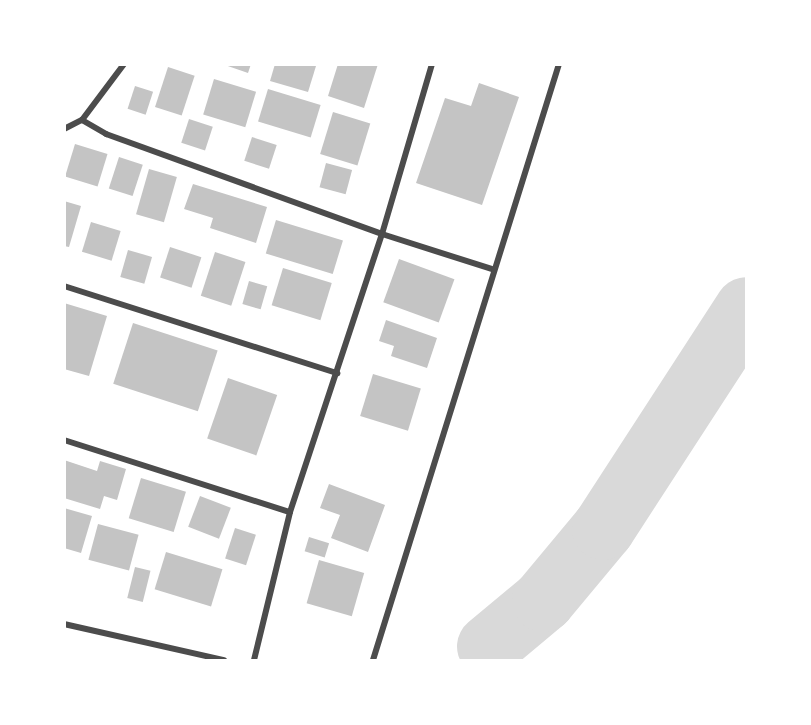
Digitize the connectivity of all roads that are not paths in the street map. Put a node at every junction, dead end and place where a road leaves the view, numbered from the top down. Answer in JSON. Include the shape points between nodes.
{"nodes":[{"id":1,"x":124,"y":64,"type":"edge"},
{"id":2,"x":432,"y":64,"type":"edge"},
{"id":3,"x":559,"y":64,"type":"edge"},
{"id":4,"x":82,"y":120,"type":"junction"},
{"id":5,"x":64,"y":129,"type":"edge"},
{"id":6,"x":382,"y":234,"type":"junction"},
{"id":7,"x":492,"y":269,"type":"junction"},
{"id":8,"x":64,"y":286,"type":"edge"},
{"id":9,"x":337,"y":373,"type":"junction"},
{"id":10,"x":64,"y":440,"type":"edge"},
{"id":11,"x":290,"y":512,"type":"junction"},
{"id":12,"x":64,"y":624,"type":"edge"},
{"id":13,"x":224,"y":660,"type":"edge"},
{"id":14,"x":254,"y":660,"type":"edge"},
{"id":15,"x":373,"y":660,"type":"edge"}],
"edges":[{"from":1,"to":4,"type":"street"},
{"from":2,"to":6,"type":"street"},
{"from":3,"to":7,"type":"street"},
{"from":4,"to":5,"type":"street"},
{"from":4,"to":6,"type":"street","via":[[106,134]]},
{"from":6,"to":7,"type":"street"},
{"from":6,"to":9,"type":"street"},
{"from":7,"to":15,"type":"street"},
{"from":8,"to":9,"type":"street"},
{"from":9,"to":11,"type":"street"},
{"from":10,"to":11,"type":"street"},
{"from":11,"to":14,"type":"street"},
{"from":12,"to":13,"type":"street"}]}
